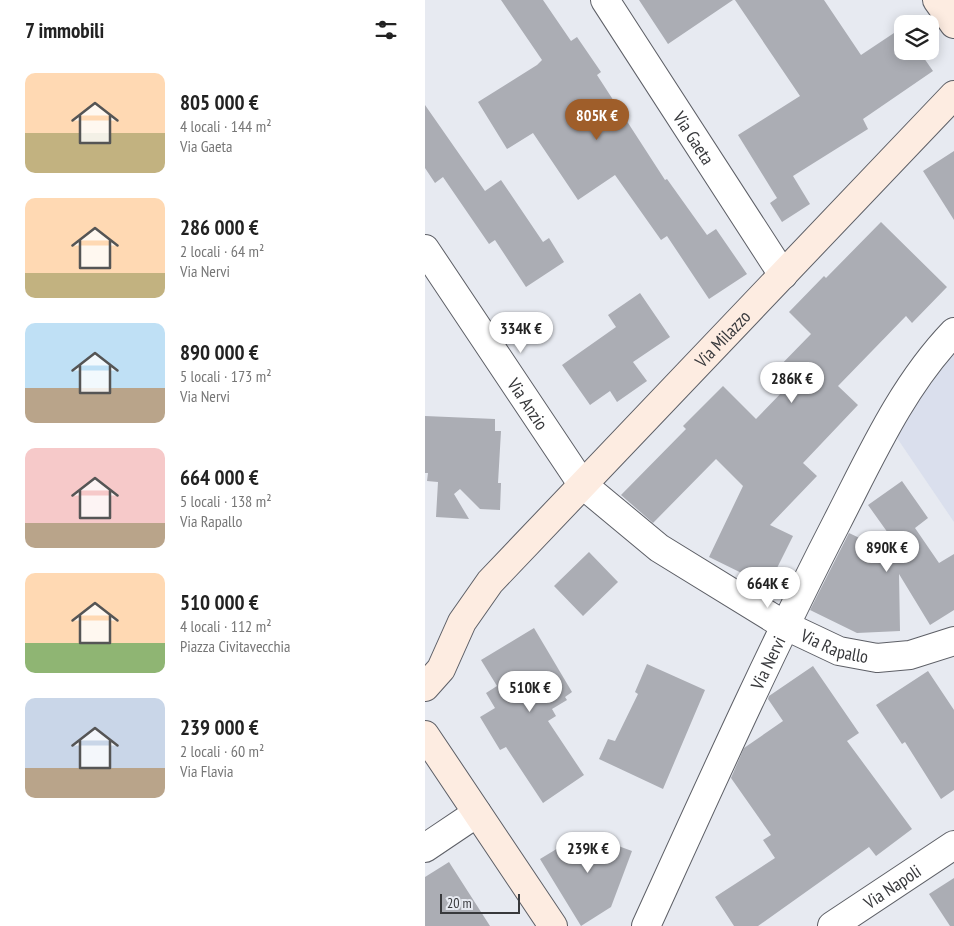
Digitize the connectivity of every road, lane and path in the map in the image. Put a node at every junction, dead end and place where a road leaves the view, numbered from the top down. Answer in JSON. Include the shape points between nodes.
{"nodes":[{"id":1,"x":605,"y":0,"type":"edge"},
{"id":2,"x":937,"y":0,"type":"edge"},
{"id":3,"x":954,"y":24,"type":"edge"},
{"id":4,"x":954,"y":95,"type":"edge"},
{"id":5,"x":425,"y":249,"type":"edge"},
{"id":6,"x":783,"y":275,"type":"junction"},
{"id":7,"x":954,"y":332,"type":"edge"},
{"id":8,"x":582,"y":484,"type":"junction"},
{"id":9,"x":784,"y":625,"type":"junction"},
{"id":10,"x":954,"y":641,"type":"edge"},
{"id":11,"x":425,"y":687,"type":"edge"},
{"id":12,"x":425,"y":735,"type":"edge"},
{"id":13,"x":477,"y":813,"type":"junction"},
{"id":14,"x":954,"y":845,"type":"edge"},
{"id":15,"x":425,"y":848,"type":"edge"},
{"id":16,"x":553,"y":926,"type":"edge"},
{"id":17,"x":646,"y":926,"type":"edge"},
{"id":18,"x":832,"y":926,"type":"edge"}],
"edges":[{"from":1,"to":6,"type":"street","name":"Via Gaeta"},
{"from":2,"to":3,"type":"street"},
{"from":4,"to":6,"type":"street","name":"Via Milazzo"},
{"from":5,"to":8,"type":"street","name":"Via Anzio"},
{"from":6,"to":8,"type":"street","name":"Via Milazzo"},
{"from":7,"to":9,"type":"street","name":"Via Nervi","via":[[925,365],[885,430]]},
{"from":8,"to":9,"type":"street","name":"Via Rapallo","via":[[659,548]]},
{"from":8,"to":11,"type":"street","name":"Via Milazzo","via":[[491,582],[462,622],[441,669]]},
{"from":9,"to":10,"type":"street","name":"Via Rapallo","via":[[839,651],[877,658],[910,654]]},
{"from":9,"to":17,"type":"street","name":"Via Nervi"},
{"from":12,"to":13,"type":"street"},
{"from":13,"to":15,"type":"street"},
{"from":13,"to":16,"type":"street"},
{"from":14,"to":18,"type":"street","name":"Via Napoli"}]}
